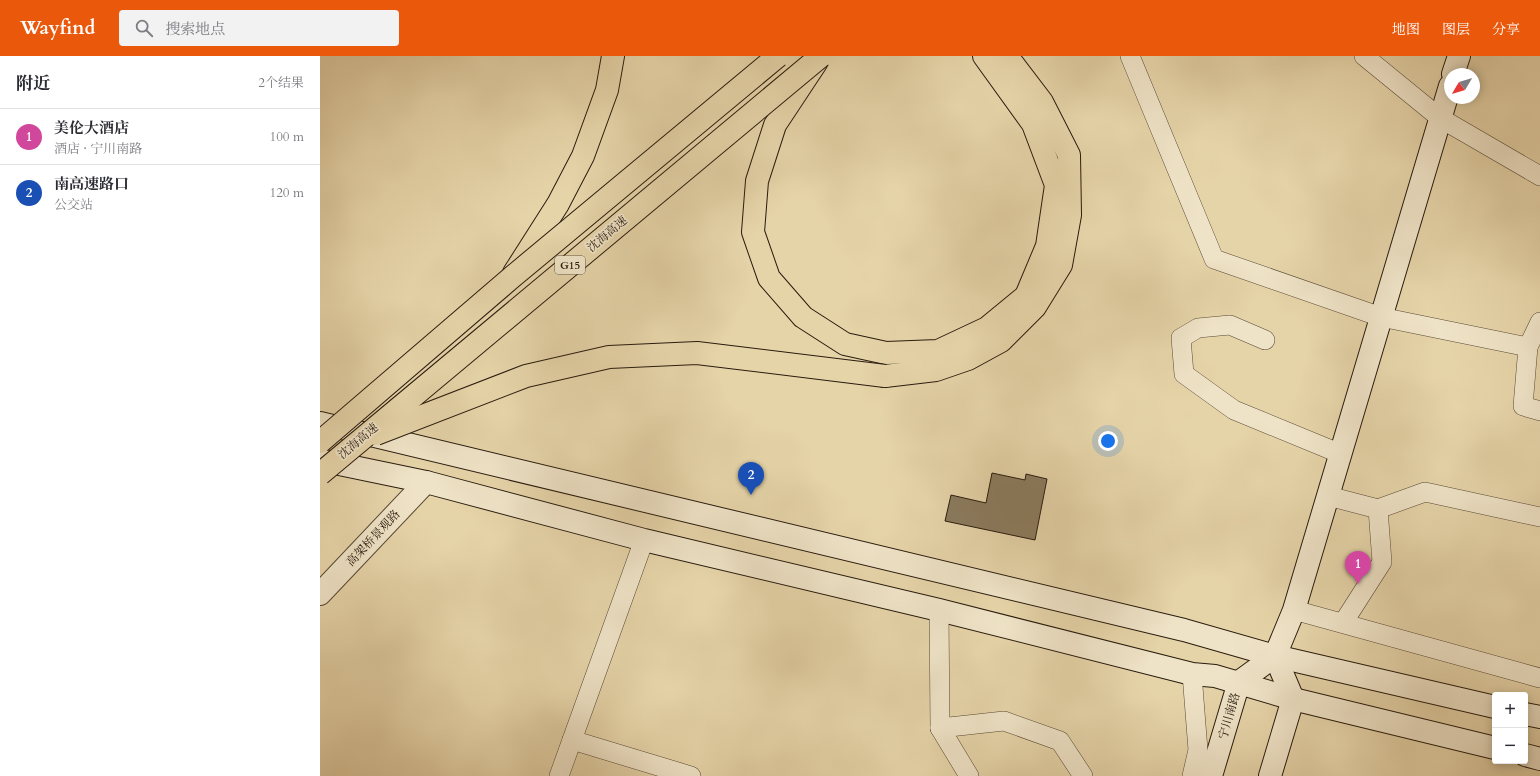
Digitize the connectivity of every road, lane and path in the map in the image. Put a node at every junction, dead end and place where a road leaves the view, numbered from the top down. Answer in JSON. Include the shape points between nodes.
{"nodes":[{"id":1,"x":613,"y":56,"type":"edge"},
{"id":2,"x":778,"y":56,"type":"edge"},
{"id":3,"x":821,"y":56,"type":"edge"},
{"id":4,"x":984,"y":56,"type":"edge"},
{"id":5,"x":1007,"y":56,"type":"edge"},
{"id":6,"x":1130,"y":56,"type":"edge"},
{"id":7,"x":1364,"y":56,"type":"edge"},
{"id":8,"x":1459,"y":56,"type":"edge"},
{"id":9,"x":1456,"y":68,"type":"edge"},
{"id":10,"x":1444,"y":104,"type":"edge"},
{"id":11,"x":1440,"y":118,"type":"junction"},
{"id":12,"x":1540,"y":176,"type":"edge"},
{"id":13,"x":511,"y":278,"type":"junction"},
{"id":14,"x":1381,"y":317,"type":"junction"},
{"id":15,"x":1540,"y":322,"type":"edge"},
{"id":16,"x":1265,"y":340,"type":"dead end"},
{"id":17,"x":1528,"y":347,"type":"junction"},
{"id":18,"x":1540,"y":411,"type":"edge"},
{"id":19,"x":320,"y":423,"type":"edge"},
{"id":20,"x":360,"y":440,"type":"junction"},
{"id":21,"x":320,"y":442,"type":"edge"},
{"id":22,"x":1340,"y":454,"type":"junction"},
{"id":23,"x":320,"y":460,"type":"edge"},
{"id":24,"x":320,"y":474,"type":"edge"},
{"id":25,"x":426,"y":482,"type":"junction"},
{"id":26,"x":1328,"y":496,"type":"junction"},
{"id":27,"x":1378,"y":509,"type":"junction"},
{"id":28,"x":1540,"y":517,"type":"edge"},
{"id":29,"x":644,"y":540,"type":"junction"},
{"id":30,"x":320,"y":594,"type":"edge"},
{"id":31,"x":939,"y":610,"type":"junction"},
{"id":32,"x":1294,"y":610,"type":"junction"},
{"id":33,"x":1343,"y":623,"type":"junction"},
{"id":34,"x":1275,"y":656,"type":"junction"},
{"id":35,"x":1192,"y":674,"type":"junction"},
{"id":36,"x":1540,"y":678,"type":"edge"},
{"id":37,"x":1239,"y":682,"type":"junction"},
{"id":38,"x":1293,"y":699,"type":"junction"},
{"id":39,"x":1492,"y":706,"type":"edge"},
{"id":40,"x":1528,"y":715,"type":"edge"},
{"id":41,"x":1540,"y":717,"type":"edge"},
{"id":42,"x":940,"y":728,"type":"junction"},
{"id":43,"x":572,"y":740,"type":"junction"},
{"id":44,"x":1492,"y":747,"type":"edge"},
{"id":45,"x":1528,"y":757,"type":"edge"},
{"id":46,"x":1540,"y":759,"type":"edge"},
{"id":47,"x":559,"y":776,"type":"edge"},
{"id":48,"x":691,"y":776,"type":"edge"},
{"id":49,"x":969,"y":776,"type":"edge"},
{"id":50,"x":1083,"y":776,"type":"edge"},
{"id":51,"x":1192,"y":776,"type":"edge"},
{"id":52,"x":1211,"y":776,"type":"edge"},
{"id":53,"x":1270,"y":776,"type":"edge"}],
"edges":[{"from":1,"to":13,"type":"highway","via":[[607,90],[582,156],[558,204]]},
{"from":2,"to":13,"type":"highway","name":"沈海高速","number":"G15","bridge":true},
{"from":3,"to":4,"type":"highway","bridge":true,"via":[[775,125],[757,181],[753,232],[769,278],[803,318],[845,344],[886,354],[938,351],[987,328],[1026,296],[1047,246],[1056,185],[1033,124]]},
{"from":3,"to":20,"type":"highway","name":"沈海高速","number":"G15","bridge":true},
{"from":5,"to":20,"type":"highway","bridge":true,"via":[[1042,102],[1068,155],[1070,215],[1060,265],[1035,307],[1001,341],[968,359],[936,370],[885,376],[696,353],[609,357],[526,376]]},
{"from":6,"to":14,"type":"street","via":[[1214,259]]},
{"from":7,"to":11,"type":"street"},
{"from":8,"to":9,"type":"main road"},
{"from":10,"to":11,"type":"main road"},
{"from":11,"to":12,"type":"street"},
{"from":11,"to":14,"type":"main road"},
{"from":13,"to":21,"type":"highway","name":"沈海高速","number":"G15","bridge":true},
{"from":14,"to":17,"type":"street"},
{"from":14,"to":22,"type":"main road"},
{"from":15,"to":17,"type":"street"},
{"from":16,"to":22,"type":"street","via":[[1230,325],[1198,328],[1181,338],[1184,374],[1234,410]]},
{"from":17,"to":18,"type":"street","via":[[1523,406]]},
{"from":19,"to":34,"type":"main road","via":[[1177,629]]},
{"from":20,"to":24,"type":"highway","name":"沈海高速","number":"G15","bridge":true},
{"from":22,"to":26,"type":"main road"},
{"from":23,"to":25,"type":"main road"},
{"from":25,"to":29,"type":"main road"},
{"from":25,"to":30,"type":"main road","name":"高架桥景观路"},
{"from":26,"to":27,"type":"street"},
{"from":26,"to":32,"type":"main road"},
{"from":27,"to":28,"type":"street","via":[[1425,492]]},
{"from":27,"to":33,"type":"street","via":[[1382,562]]},
{"from":29,"to":31,"type":"main road"},
{"from":29,"to":43,"type":"street"},
{"from":31,"to":35,"type":"main road"},
{"from":31,"to":42,"type":"street"},
{"from":32,"to":33,"type":"street"},
{"from":32,"to":34,"type":"main road"},
{"from":33,"to":36,"type":"street"},
{"from":34,"to":37,"type":"main road","name":"宁川南路"},
{"from":34,"to":38,"type":"main road"},
{"from":34,"to":39,"type":"main road"},
{"from":35,"to":37,"type":"main road"},
{"from":35,"to":51,"type":"street","via":[[1198,750]]},
{"from":37,"to":38,"type":"main road"},
{"from":37,"to":52,"type":"main road","name":"宁川南路"},
{"from":38,"to":44,"type":"main road"},
{"from":38,"to":53,"type":"main road"},
{"from":40,"to":41,"type":"main road"},
{"from":42,"to":49,"type":"street"},
{"from":42,"to":50,"type":"street","via":[[1004,721],[1060,741]]},
{"from":43,"to":47,"type":"street"},
{"from":43,"to":48,"type":"street"},
{"from":45,"to":46,"type":"main road"}]}
